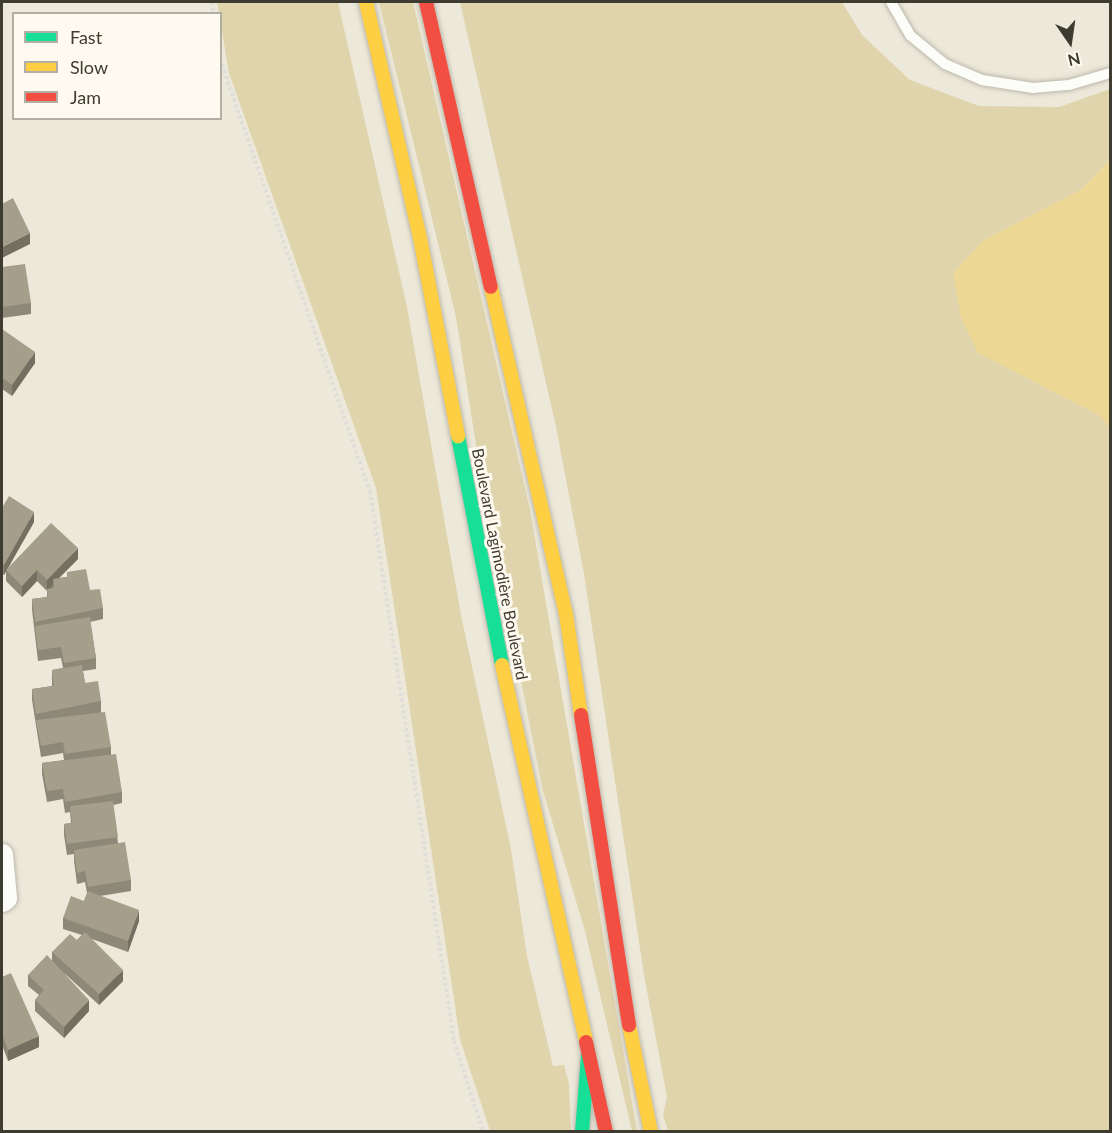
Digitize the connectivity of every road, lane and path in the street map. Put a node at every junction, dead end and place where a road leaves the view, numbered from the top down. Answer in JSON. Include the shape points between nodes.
{"nodes":[{"id":1,"x":366,"y":2,"type":"edge"},
{"id":2,"x":426,"y":2,"type":"edge"},
{"id":3,"x":891,"y":2,"type":"edge"},
{"id":4,"x":222,"y":65,"type":"edge"},
{"id":5,"x":1110,"y":73,"type":"edge"},
{"id":6,"x":2,"y":854,"type":"edge"},
{"id":7,"x":2,"y":901,"type":"edge"},
{"id":8,"x":588,"y":1055,"type":"junction"},
{"id":9,"x":483,"y":1131,"type":"edge"},
{"id":10,"x":582,"y":1131,"type":"edge"},
{"id":11,"x":606,"y":1131,"type":"edge"},
{"id":12,"x":651,"y":1131,"type":"edge"}],
"edges":[{"from":1,"to":8,"type":"main road","name":"Boulevard Lagimodière Boulevard","via":[[420,238],[504,676]]},
{"from":2,"to":12,"type":"main road","via":[[561,591],[619,977]]},
{"from":3,"to":5,"type":"lane","via":[[911,36],[945,64],[982,80],[1034,88],[1069,85]]},
{"from":4,"to":9,"type":"path","via":[[370,491],[454,1041]]},
{"from":6,"to":7,"type":"street","via":[[6,898]]},
{"from":8,"to":10,"type":"main road"},
{"from":8,"to":11,"type":"main road","name":"Boulevard Lagimodière Boulevard"}]}
